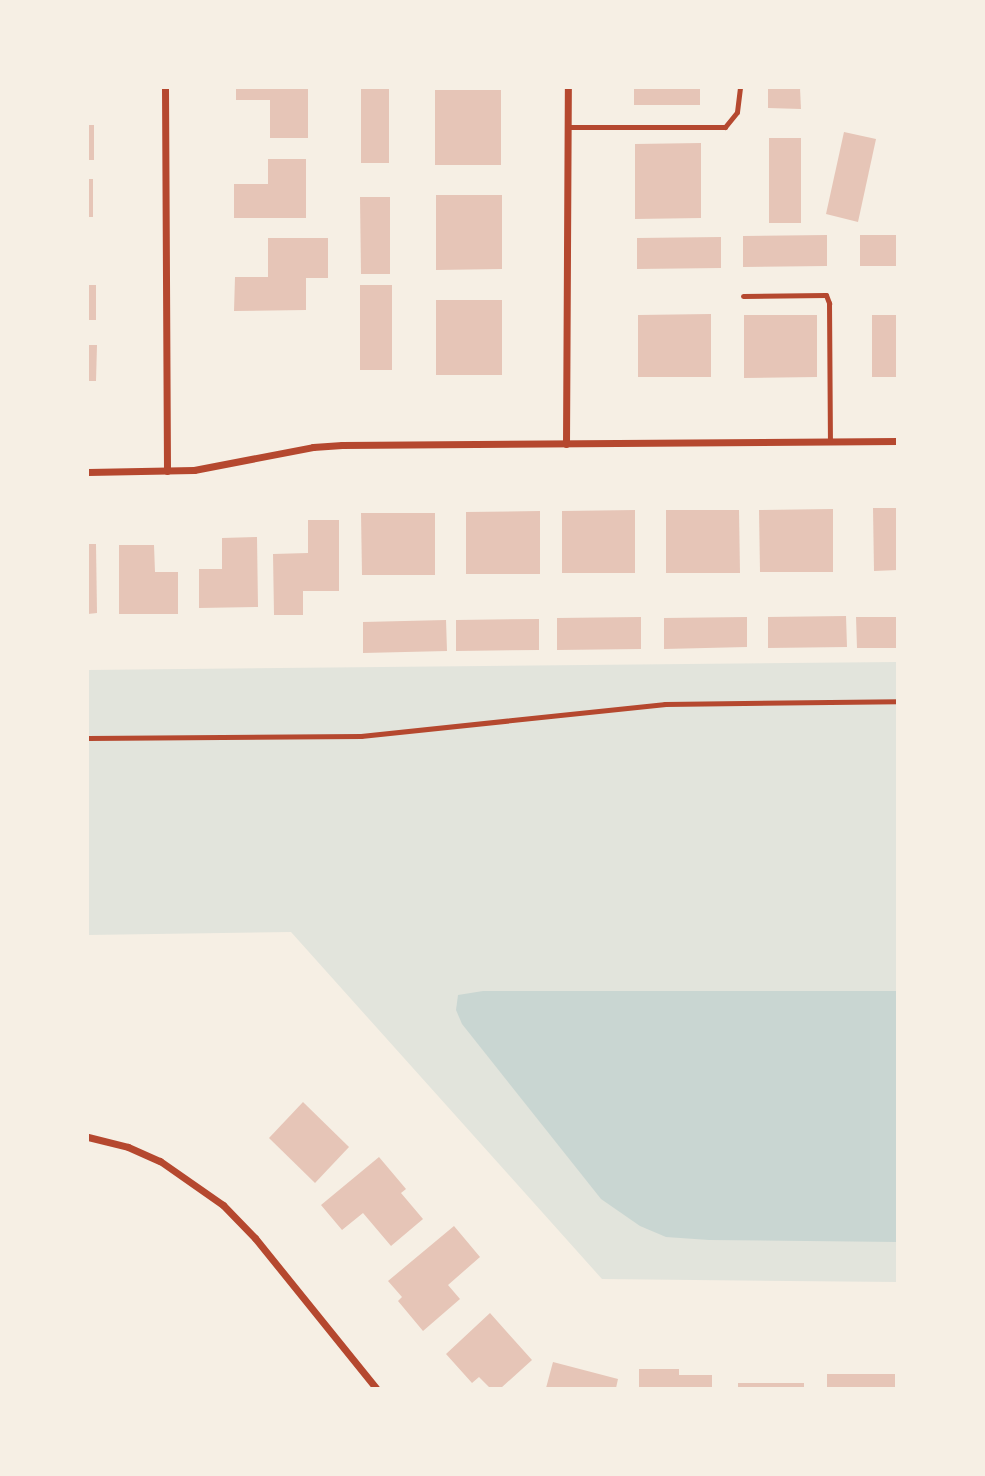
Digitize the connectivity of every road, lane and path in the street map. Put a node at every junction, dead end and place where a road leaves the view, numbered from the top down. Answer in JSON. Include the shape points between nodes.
{"nodes":[{"id":1,"x":165,"y":88,"type":"edge"},
{"id":2,"x":568,"y":88,"type":"edge"},
{"id":3,"x":740,"y":88,"type":"edge"},
{"id":4,"x":569,"y":127,"type":"junction"},
{"id":5,"x":743,"y":296,"type":"dead end"},
{"id":6,"x":830,"y":441,"type":"junction"},
{"id":7,"x":898,"y":441,"type":"edge"},
{"id":8,"x":566,"y":444,"type":"junction"},
{"id":9,"x":167,"y":471,"type":"junction"},
{"id":10,"x":88,"y":472,"type":"edge"},
{"id":11,"x":898,"y":701,"type":"edge"},
{"id":12,"x":88,"y":738,"type":"edge"},
{"id":13,"x":88,"y":1137,"type":"edge"},
{"id":14,"x":375,"y":1388,"type":"edge"}],
"edges":[{"from":1,"to":9,"type":"street"},
{"from":2,"to":4,"type":"street"},
{"from":3,"to":4,"type":"lane","via":[[737,111],[725,127]]},
{"from":4,"to":8,"type":"street"},
{"from":5,"to":6,"type":"lane","via":[[826,295],[830,303]]},
{"from":6,"to":7,"type":"street"},
{"from":6,"to":8,"type":"street"},
{"from":8,"to":9,"type":"street","via":[[342,445]]},
{"from":9,"to":10,"type":"street"},
{"from":11,"to":12,"type":"path","via":[[651,705],[362,736]]},
{"from":13,"to":14,"type":"street","via":[[160,1161],[223,1205],[255,1238]]}]}
